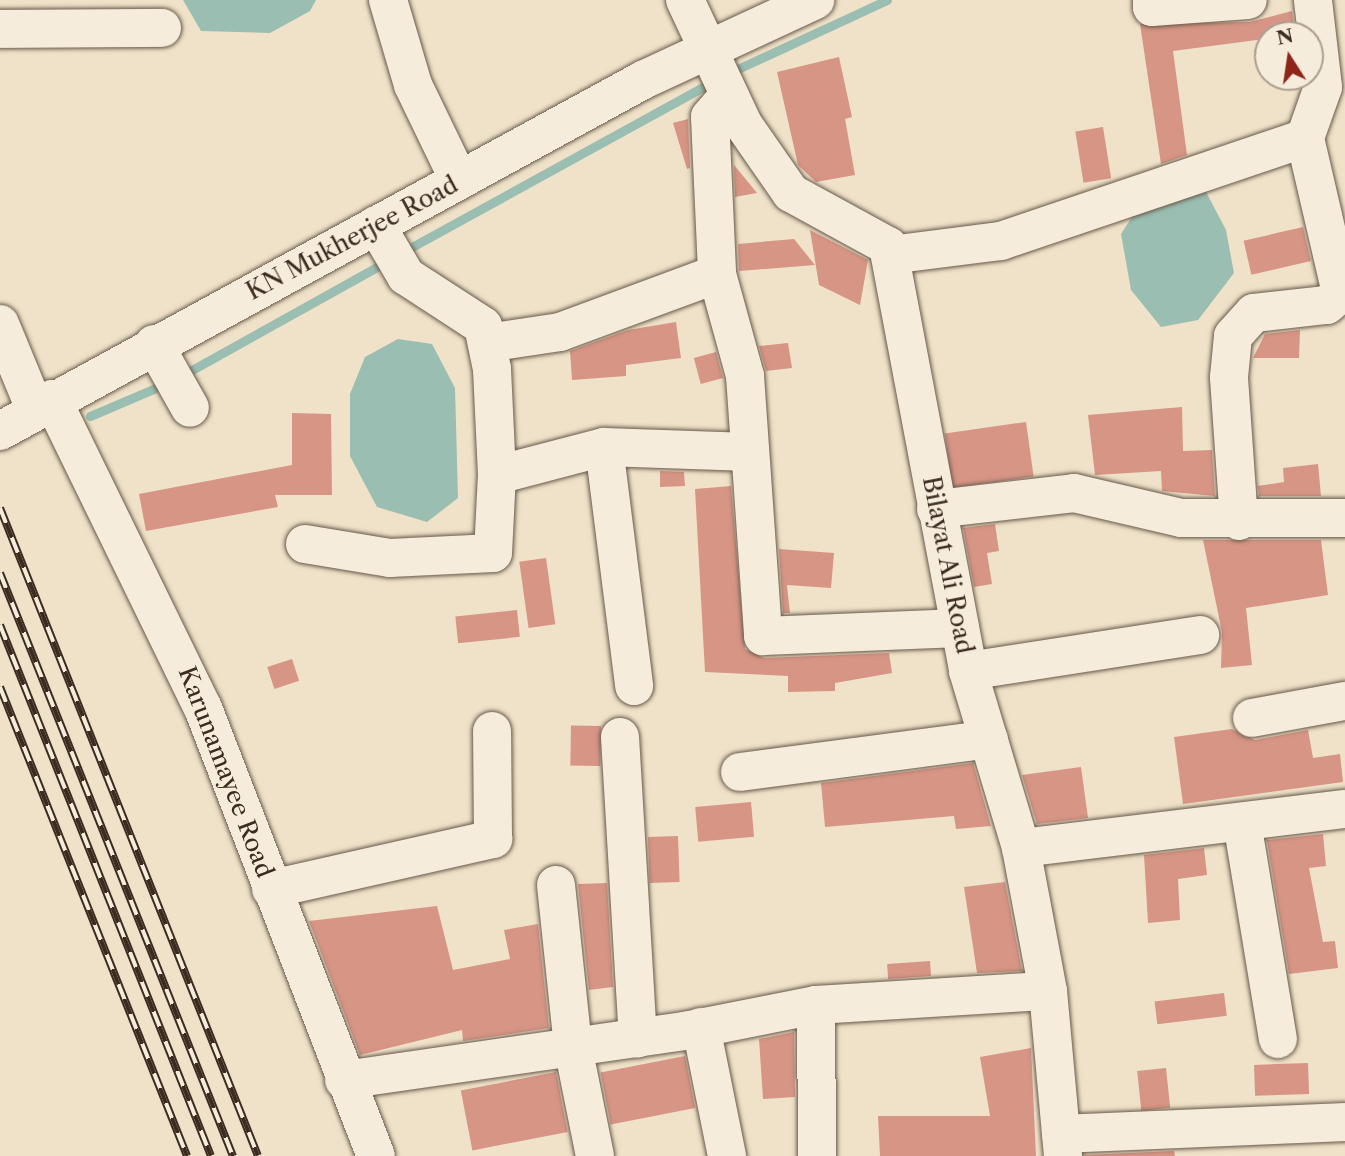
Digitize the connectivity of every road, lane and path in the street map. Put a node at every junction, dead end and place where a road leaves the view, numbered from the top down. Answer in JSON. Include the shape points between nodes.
{"nodes":[{"id":1,"x":388,"y":0,"type":"edge"},
{"id":2,"x":685,"y":0,"type":"edge"},
{"id":3,"x":815,"y":0,"type":"edge"},
{"id":4,"x":1152,"y":0,"type":"edge"},
{"id":5,"x":1248,"y":0,"type":"edge"},
{"id":6,"x":1313,"y":0,"type":"edge"},
{"id":7,"x":162,"y":28,"type":"dead end"},
{"id":8,"x":0,"y":29,"type":"edge"},
{"id":9,"x":706,"y":47,"type":"junction"},
{"id":10,"x":729,"y":95,"type":"junction"},
{"id":11,"x":1331,"y":102,"type":"edge"},
{"id":12,"x":1305,"y":138,"type":"junction"},
{"id":13,"x":459,"y":180,"type":"junction"},
{"id":14,"x":376,"y":225,"type":"junction"},
{"id":15,"x":890,"y":255,"type":"junction"},
{"id":16,"x":717,"y":274,"type":"junction"},
{"id":17,"x":1343,"y":274,"type":"edge"},
{"id":18,"x":0,"y":324,"type":"edge"},
{"id":19,"x":487,"y":343,"type":"junction"},
{"id":20,"x":154,"y":344,"type":"junction"},
{"id":21,"x":44,"y":404,"type":"junction"},
{"id":22,"x":190,"y":408,"type":"dead end"},
{"id":23,"x":0,"y":431,"type":"edge"},
{"id":24,"x":604,"y":447,"type":"junction"},
{"id":25,"x":750,"y":452,"type":"junction"},
{"id":26,"x":497,"y":475,"type":"junction"},
{"id":27,"x":936,"y":509,"type":"junction"},
{"id":28,"x":1345,"y":519,"type":"edge"},
{"id":29,"x":1239,"y":521,"type":"junction"},
{"id":30,"x":305,"y":544,"type":"dead end"},
{"id":31,"x":960,"y":628,"type":"junction"},
{"id":32,"x":1200,"y":635,"type":"dead end"},
{"id":33,"x":968,"y":671,"type":"junction"},
{"id":34,"x":634,"y":686,"type":"dead end"},
{"id":35,"x":1345,"y":701,"type":"edge"},
{"id":36,"x":1252,"y":718,"type":"dead end"},
{"id":37,"x":492,"y":731,"type":"dead end"},
{"id":38,"x":620,"y":737,"type":"dead end"},
{"id":39,"x":989,"y":739,"type":"junction"},
{"id":40,"x":740,"y":772,"type":"dead end"},
{"id":41,"x":1345,"y":809,"type":"edge"},
{"id":42,"x":1242,"y":822,"type":"junction"},
{"id":43,"x":1021,"y":848,"type":"junction"},
{"id":44,"x":556,"y":885,"type":"dead end"},
{"id":45,"x":271,"y":889,"type":"junction"},
{"id":46,"x":1048,"y":991,"type":"junction"},
{"id":47,"x":816,"y":1004,"type":"junction"},
{"id":48,"x":701,"y":1027,"type":"junction"},
{"id":49,"x":638,"y":1038,"type":"junction"},
{"id":50,"x":1278,"y":1039,"type":"dead end"},
{"id":51,"x":573,"y":1047,"type":"junction"},
{"id":52,"x":344,"y":1080,"type":"junction"},
{"id":53,"x":1345,"y":1122,"type":"edge"},
{"id":54,"x":1062,"y":1145,"type":"edge"},
{"id":55,"x":376,"y":1156,"type":"edge"},
{"id":56,"x":595,"y":1156,"type":"edge"},
{"id":57,"x":727,"y":1156,"type":"edge"},
{"id":58,"x":817,"y":1156,"type":"edge"}],
"edges":[{"from":1,"to":13,"type":"street","via":[[413,85]]},
{"from":2,"to":9,"type":"street"},
{"from":3,"to":9,"type":"street","name":"KN Mukherjee Road"},
{"from":4,"to":5,"type":"street","via":[[1153,7]]},
{"from":6,"to":11,"type":"street","via":[[1323,87]]},
{"from":7,"to":8,"type":"street"},
{"from":9,"to":10,"type":"street"},
{"from":9,"to":13,"type":"street","name":"KN Mukherjee Road"},
{"from":10,"to":15,"type":"street","via":[[791,193],[888,246]]},
{"from":10,"to":16,"type":"street","via":[[710,117]]},
{"from":11,"to":12,"type":"street"},
{"from":12,"to":15,"type":"street","via":[[1001,241]]},
{"from":12,"to":17,"type":"street"},
{"from":13,"to":14,"type":"street","name":"KN Mukherjee Road"},
{"from":14,"to":19,"type":"street","via":[[406,276],[483,326]]},
{"from":14,"to":20,"type":"street","name":"KN Mukherjee Road"},
{"from":15,"to":27,"type":"street","name":"Bilayat Ali Road"},
{"from":16,"to":19,"type":"street","via":[[560,332]]},
{"from":16,"to":25,"type":"street","via":[[745,376]]},
{"from":17,"to":29,"type":"street","via":[[1338,300],[1254,313],[1233,336],[1229,377]]},
{"from":18,"to":21,"type":"street","name":"Karunamayee Road"},
{"from":19,"to":26,"type":"street"},
{"from":20,"to":21,"type":"street","name":"KN Mukherjee Road"},
{"from":20,"to":22,"type":"street"},
{"from":21,"to":23,"type":"street","name":"KN Mukherjee Road"},
{"from":21,"to":45,"type":"street","name":"Karunamayee Road","via":[[157,603]]},
{"from":24,"to":25,"type":"street"},
{"from":24,"to":26,"type":"street"},
{"from":24,"to":34,"type":"street"},
{"from":25,"to":31,"type":"street","via":[[763,636]]},
{"from":26,"to":30,"type":"street","via":[[493,553],[390,558]]},
{"from":27,"to":29,"type":"street","via":[[1074,493],[1181,518]]},
{"from":27,"to":31,"type":"street","name":"Bilayat Ali Road"},
{"from":28,"to":29,"type":"street"},
{"from":31,"to":33,"type":"street","name":"Bilayat Ali Road"},
{"from":32,"to":33,"type":"street"},
{"from":33,"to":39,"type":"street","name":"Bilayat Ali Road"},
{"from":35,"to":36,"type":"street"},
{"from":37,"to":45,"type":"street","via":[[493,839]]},
{"from":38,"to":49,"type":"street"},
{"from":39,"to":40,"type":"street"},
{"from":39,"to":43,"type":"street","name":"Bilayat Ali Road"},
{"from":41,"to":42,"type":"street"},
{"from":42,"to":43,"type":"street"},
{"from":42,"to":50,"type":"street"},
{"from":43,"to":46,"type":"street","name":"Bilayat Ali Road"},
{"from":44,"to":51,"type":"street"},
{"from":45,"to":52,"type":"street","name":"Karunamayee Road"},
{"from":46,"to":47,"type":"street"},
{"from":46,"to":54,"type":"street","name":"Bilayat Ali Road"},
{"from":47,"to":48,"type":"street"},
{"from":47,"to":58,"type":"street"},
{"from":48,"to":49,"type":"street"},
{"from":48,"to":57,"type":"street"},
{"from":49,"to":51,"type":"street"},
{"from":51,"to":52,"type":"street"},
{"from":51,"to":56,"type":"street"},
{"from":52,"to":55,"type":"street","name":"Karunamayee Road"},
{"from":53,"to":54,"type":"street"}]}
